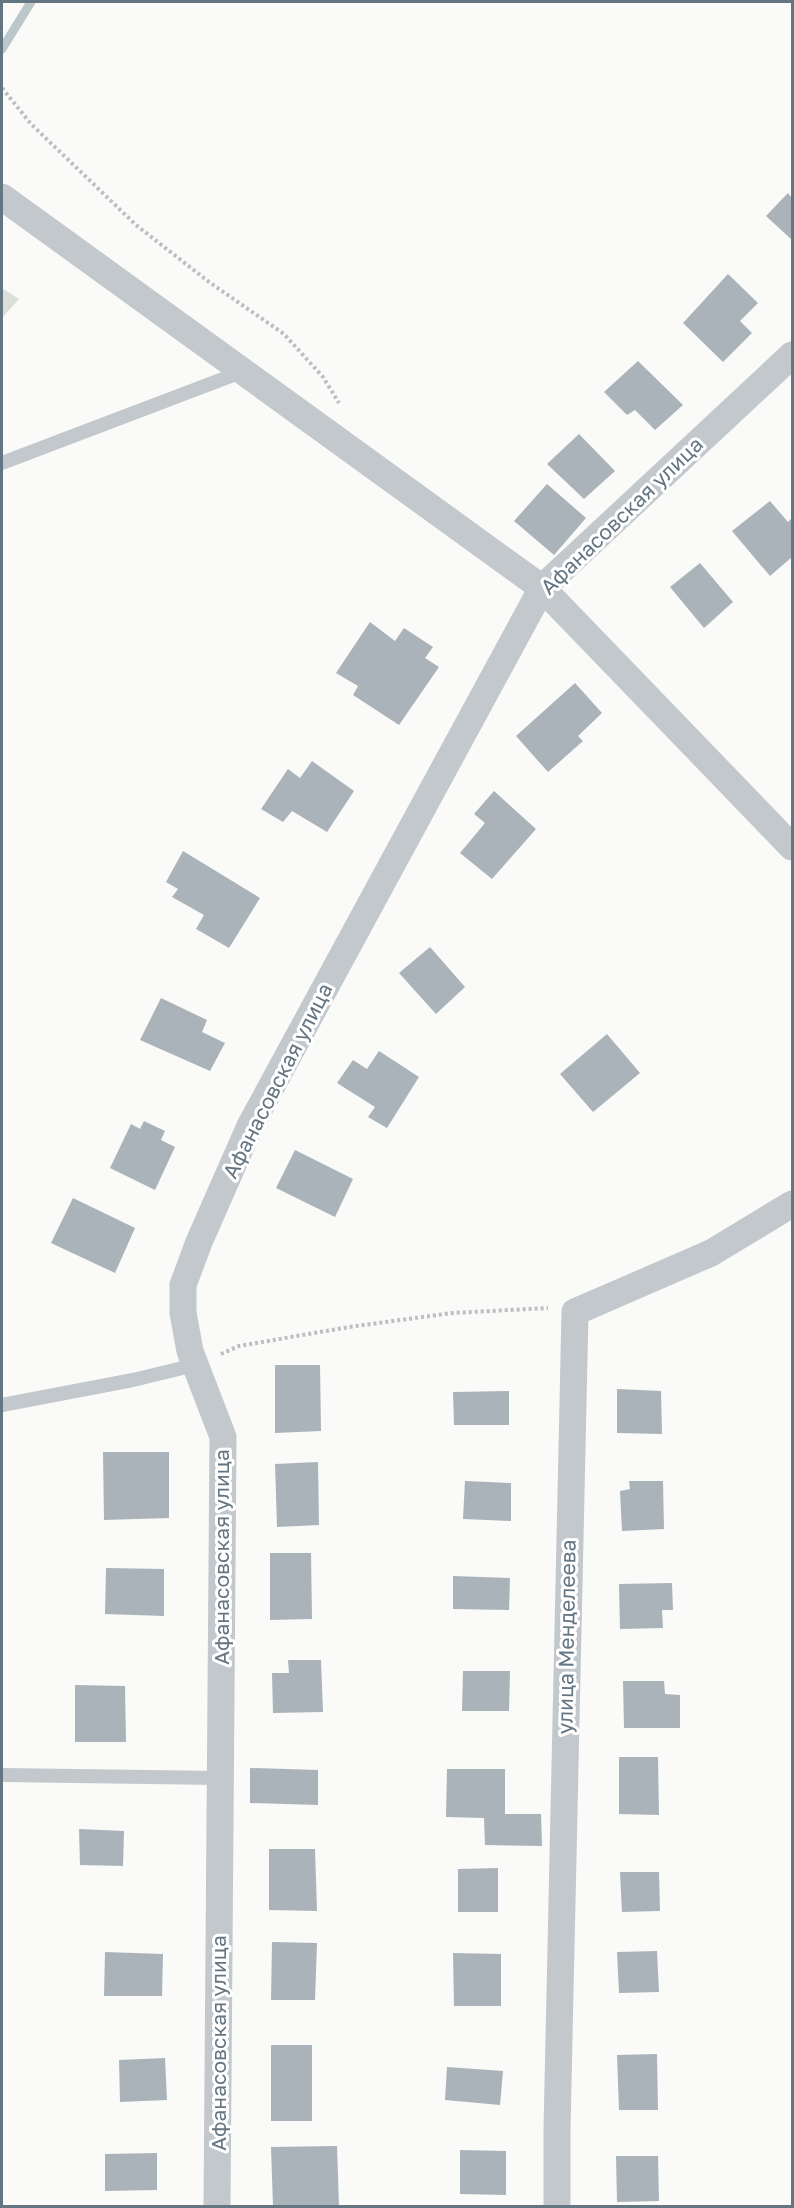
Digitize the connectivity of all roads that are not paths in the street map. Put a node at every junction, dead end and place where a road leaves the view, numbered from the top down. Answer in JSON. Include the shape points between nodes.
{"nodes":[{"id":1,"x":2,"y":197,"type":"edge"},
{"id":2,"x":792,"y":355,"type":"edge"},
{"id":3,"x":244,"y":371,"type":"junction"},
{"id":4,"x":2,"y":464,"type":"edge"},
{"id":5,"x":542,"y":588,"type":"junction"},
{"id":6,"x":792,"y":848,"type":"edge"},
{"id":7,"x":792,"y":1204,"type":"edge"},
{"id":8,"x":195,"y":1365,"type":"junction"},
{"id":9,"x":2,"y":1405,"type":"edge"},
{"id":10,"x":2,"y":1775,"type":"edge"},
{"id":11,"x":220,"y":1778,"type":"junction"},
{"id":12,"x":217,"y":2206,"type":"edge"},
{"id":13,"x":557,"y":2206,"type":"edge"}],
"edges":[{"from":1,"to":3,"type":"street"},
{"from":2,"to":5,"type":"street","name":"Афанасовская улица"},
{"from":3,"to":4,"type":"lane"},
{"from":3,"to":5,"type":"street"},
{"from":5,"to":6,"type":"street"},
{"from":5,"to":8,"type":"street","name":"Афанасовская улица","via":[[250,1126],[183,1285],[183,1313]]},
{"from":7,"to":13,"type":"street","name":"улица Менделеева","via":[[711,1253],[575,1312]]},
{"from":8,"to":9,"type":"lane"},
{"from":8,"to":11,"type":"street","name":"Афанасовская улица","via":[[223,1437]]},
{"from":10,"to":11,"type":"lane"},
{"from":11,"to":12,"type":"street","name":"Афанасовская улица"}]}
